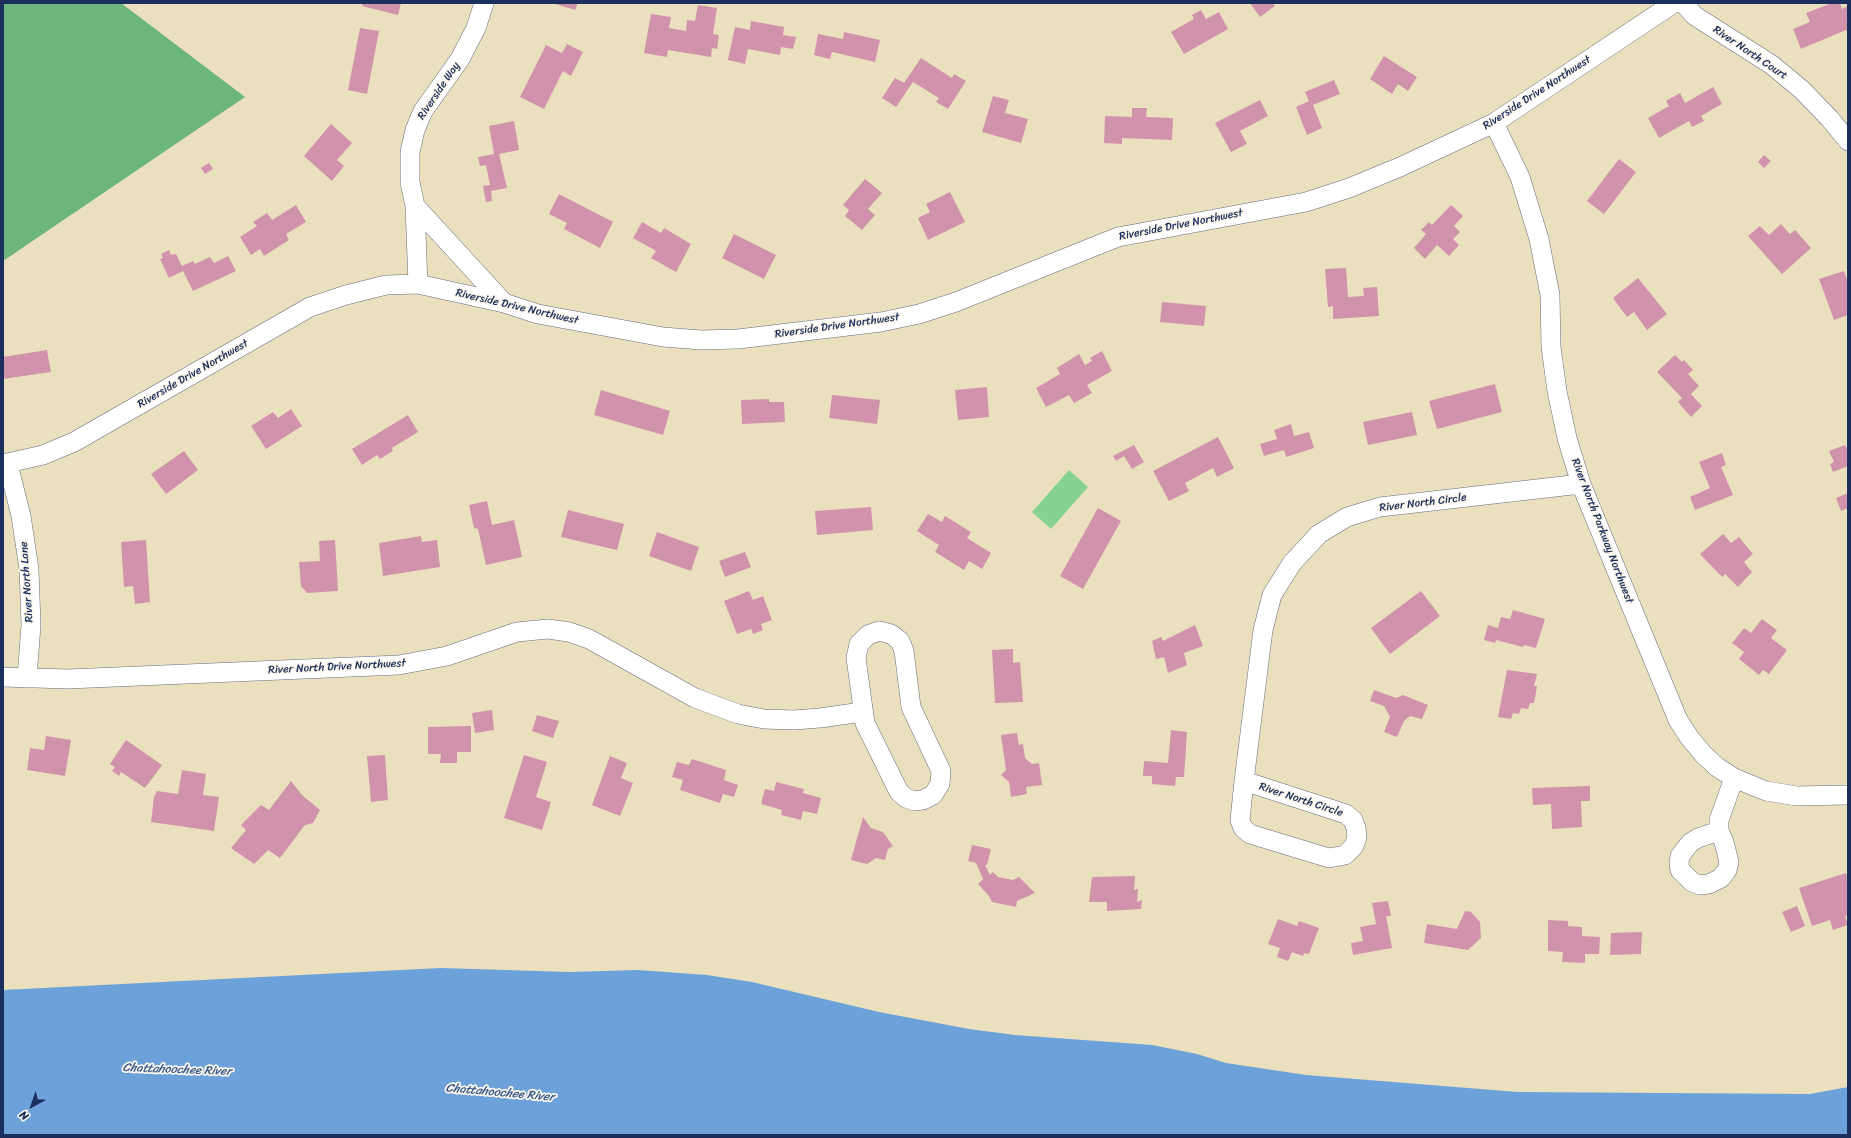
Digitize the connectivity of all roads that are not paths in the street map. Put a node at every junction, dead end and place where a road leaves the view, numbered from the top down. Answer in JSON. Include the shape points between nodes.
{"nodes":[{"id":1,"x":484,"y":3,"type":"edge"},
{"id":2,"x":1674,"y":3,"type":"edge"},
{"id":3,"x":1683,"y":3,"type":"edge"},
{"id":4,"x":1494,"y":123,"type":"junction"},
{"id":5,"x":1848,"y":141,"type":"edge"},
{"id":6,"x":415,"y":206,"type":"junction"},
{"id":7,"x":418,"y":284,"type":"junction"},
{"id":8,"x":504,"y":303,"type":"junction"},
{"id":9,"x":5,"y":464,"type":"edge"},
{"id":10,"x":1581,"y":484,"type":"junction"},
{"id":11,"x":3,"y":677,"type":"edge"},
{"id":12,"x":27,"y":678,"type":"junction"},
{"id":13,"x":862,"y":712,"type":"junction"},
{"id":14,"x":1734,"y":778,"type":"junction"},
{"id":15,"x":1244,"y":781,"type":"junction"},
{"id":16,"x":1848,"y":795,"type":"edge"},
{"id":17,"x":1719,"y":831,"type":"dead end"}],
"edges":[{"from":1,"to":6,"type":"street","name":"Riverside Way","via":[[476,28],[460,59],[423,111],[415,130],[410,152],[410,182]]},
{"from":2,"to":4,"type":"street","name":"Riverside Drive Northwest"},
{"from":3,"to":5,"type":"street","name":"River North Court","via":[[1696,16],[1772,66],[1802,90]]},
{"from":4,"to":8,"type":"street","name":"Riverside Drive Northwest","via":[[1400,167],[1306,202],[1118,237],[956,302],[919,314],[881,322],[738,339],[701,340],[663,337],[585,323],[538,314]]},
{"from":4,"to":10,"type":"street","name":"River North Parkway Northwest","via":[[1520,177],[1539,239],[1550,295],[1551,347],[1557,391],[1567,438]]},
{"from":6,"to":7,"type":"street","name":"Riverside Way"},
{"from":6,"to":8,"type":"street"},
{"from":7,"to":8,"type":"street","name":"Riverside Drive Northwest"},
{"from":7,"to":9,"type":"street","name":"Riverside Drive Northwest","via":[[386,285],[310,307],[74,442],[43,455]]},
{"from":9,"to":12,"type":"street","name":"River North Lane","via":[[21,516],[29,569],[31,625]]},
{"from":10,"to":14,"type":"street","name":"River North Parkway Northwest","via":[[1678,720],[1703,754]]},
{"from":10,"to":15,"type":"street","name":"River North Circle","via":[[1380,507],[1347,518],[1319,534],[1292,563],[1272,595],[1263,630]]},
{"from":11,"to":12,"type":"street","name":"River North Drive Northwest"},
{"from":12,"to":13,"type":"street","name":"River North Drive Northwest","via":[[68,679],[399,665],[447,656],[517,632],[548,629],[569,632],[589,639],[695,698],[738,714],[794,720]]},
{"from":13,"to":13,"type":"street","via":[[898,792],[914,801],[933,795],[940,784],[941,771],[911,707],[904,650],[900,641],[891,634],[879,632],[868,635],[859,644],[856,658]]},
{"from":14,"to":16,"type":"street","name":"River North Parkway Northwest","via":[[1766,791],[1797,796]]},
{"from":14,"to":17,"type":"street","via":[[1719,820]]},
{"from":15,"to":15,"type":"street","name":"River North Circle","via":[[1346,814],[1356,828],[1354,846],[1345,855],[1329,858],[1250,834],[1243,828],[1240,820]]}]}
